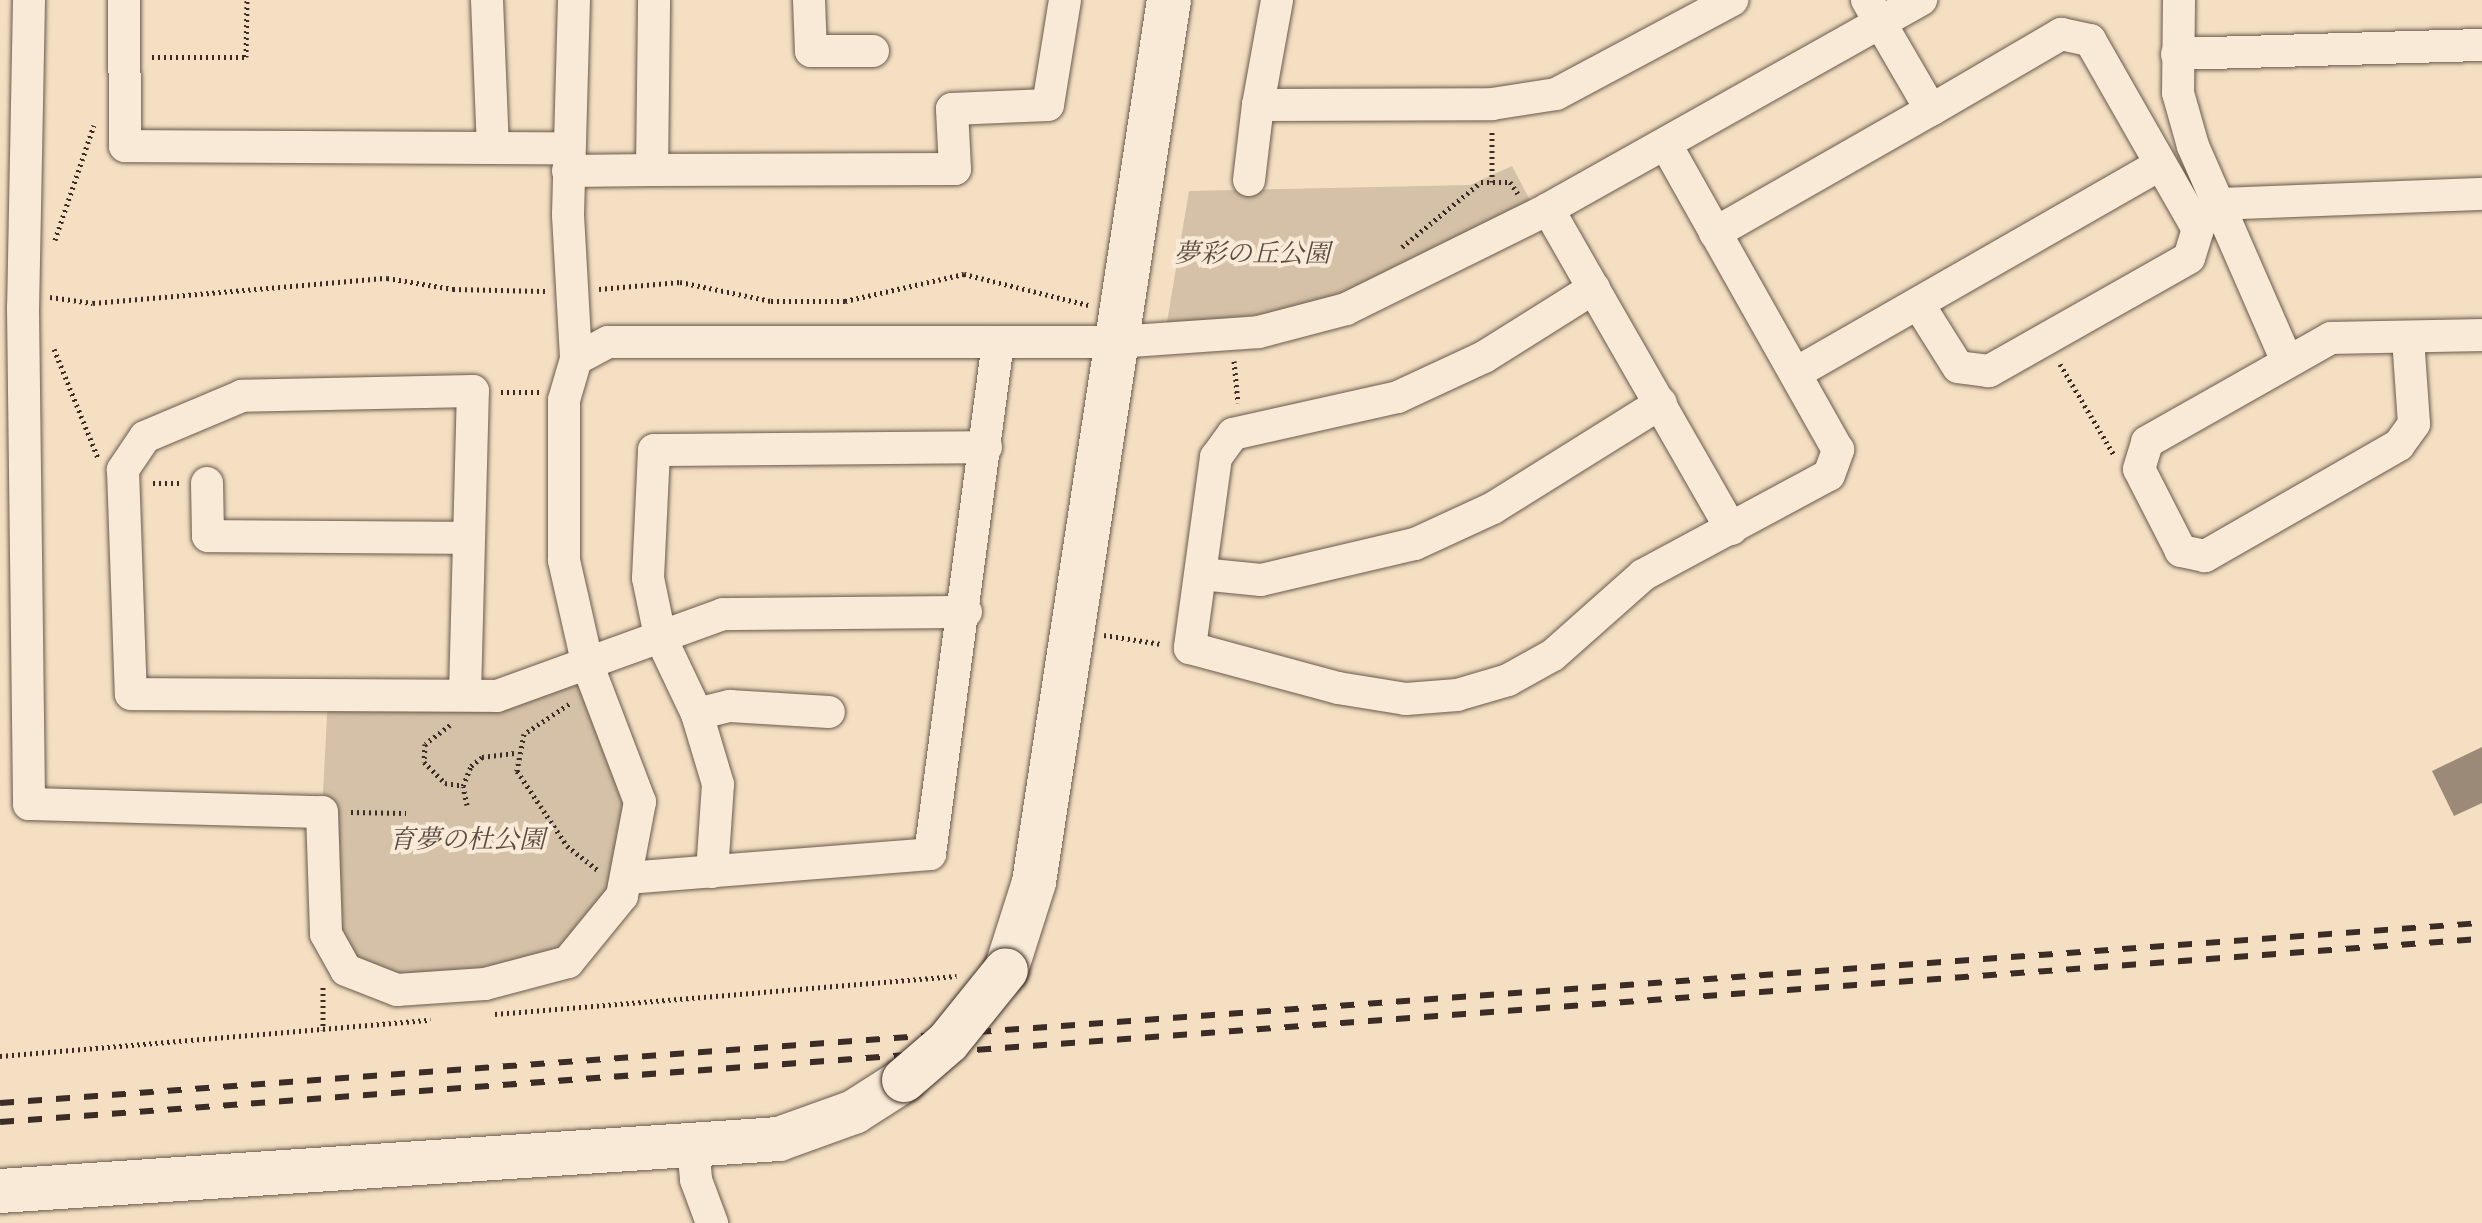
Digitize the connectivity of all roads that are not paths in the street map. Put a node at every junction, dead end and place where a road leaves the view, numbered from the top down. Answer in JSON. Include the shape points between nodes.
{"nodes":[{"id":1,"x":29,"y":0,"type":"edge"},
{"id":2,"x":124,"y":0,"type":"edge"},
{"id":3,"x":487,"y":0,"type":"edge"},
{"id":4,"x":574,"y":0,"type":"edge"},
{"id":5,"x":654,"y":0,"type":"edge"},
{"id":6,"x":809,"y":0,"type":"edge"},
{"id":7,"x":1065,"y":0,"type":"edge"},
{"id":8,"x":1169,"y":0,"type":"edge"},
{"id":9,"x":1277,"y":0,"type":"edge"},
{"id":10,"x":1732,"y":0,"type":"edge"},
{"id":11,"x":1921,"y":0,"type":"edge"},
{"id":12,"x":2179,"y":0,"type":"edge"},
{"id":13,"x":1874,"y":11,"type":"edge"},
{"id":14,"x":2482,"y":45,"type":"edge"},
{"id":15,"x":873,"y":51,"type":"dead end"},
{"id":16,"x":2177,"y":54,"type":"junction"},
{"id":17,"x":1258,"y":105,"type":"junction"},
{"id":18,"x":1931,"y":110,"type":"junction"},
{"id":19,"x":1666,"y":145,"type":"junction"},
{"id":20,"x":493,"y":147,"type":"junction"},
{"id":21,"x":568,"y":160,"type":"junction"},
{"id":22,"x":2159,"y":165,"type":"junction"},
{"id":23,"x":652,"y":170,"type":"junction"},
{"id":24,"x":1249,"y":180,"type":"dead end"},
{"id":25,"x":2482,"y":194,"type":"edge"},
{"id":26,"x":2217,"y":204,"type":"junction"},
{"id":27,"x":1536,"y":207,"type":"junction"},
{"id":28,"x":1715,"y":233,"type":"junction"},
{"id":29,"x":1594,"y":288,"type":"junction"},
{"id":30,"x":1919,"y":305,"type":"junction"},
{"id":31,"x":1107,"y":325,"type":"junction"},
{"id":32,"x":2482,"y":335,"type":"edge"},
{"id":33,"x":2408,"y":338,"type":"junction"},
{"id":34,"x":998,"y":342,"type":"junction"},
{"id":35,"x":576,"y":359,"type":"junction"},
{"id":36,"x":2287,"y":361,"type":"junction"},
{"id":37,"x":1796,"y":373,"type":"junction"},
{"id":38,"x":1661,"y":403,"type":"junction"},
{"id":39,"x":986,"y":447,"type":"junction"},
{"id":40,"x":207,"y":483,"type":"dead end"},
{"id":41,"x":1731,"y":529,"type":"junction"},
{"id":42,"x":466,"y":538,"type":"junction"},
{"id":43,"x":1201,"y":574,"type":"junction"},
{"id":44,"x":966,"y":612,"type":"junction"},
{"id":45,"x":660,"y":636,"type":"junction"},
{"id":46,"x":588,"y":666,"type":"junction"},
{"id":47,"x":463,"y":708,"type":"junction"},
{"id":48,"x":829,"y":712,"type":"dead end"},
{"id":49,"x":697,"y":714,"type":"junction"},
{"id":50,"x":712,"y":872,"type":"junction"},
{"id":51,"x":627,"y":878,"type":"junction"},
{"id":52,"x":693,"y":1145,"type":"junction"},
{"id":53,"x":0,"y":1191,"type":"edge"},
{"id":54,"x":712,"y":1223,"type":"edge"}],
"edges":[{"from":1,"to":51,"type":"street","via":[[23,308],[29,804],[322,812],[326,934],[346,970],[397,990],[485,984],[568,962],[622,896]]},
{"from":2,"to":20,"type":"street","via":[[125,146]]},
{"from":3,"to":20,"type":"street"},
{"from":4,"to":21,"type":"street"},
{"from":5,"to":23,"type":"street"},
{"from":6,"to":15,"type":"street","via":[[811,51]]},
{"from":7,"to":23,"type":"street","via":[[1048,105],[952,109],[955,169]]},
{"from":8,"to":31,"type":"street"},
{"from":9,"to":17,"type":"street"},
{"from":10,"to":17,"type":"street","via":[[1556,94],[1492,104]]},
{"from":11,"to":13,"type":"street"},
{"from":12,"to":16,"type":"street"},
{"from":13,"to":18,"type":"street"},
{"from":13,"to":19,"type":"street"},
{"from":14,"to":16,"type":"street"},
{"from":16,"to":26,"type":"street","via":[[2178,93]]},
{"from":17,"to":24,"type":"street"},
{"from":18,"to":22,"type":"street","via":[[2061,34],[2090,40]]},
{"from":18,"to":28,"type":"street"},
{"from":19,"to":27,"type":"street"},
{"from":19,"to":28,"type":"street"},
{"from":20,"to":21,"type":"street"},
{"from":21,"to":23,"type":"street"},
{"from":21,"to":35,"type":"street"},
{"from":22,"to":30,"type":"street"},
{"from":22,"to":30,"type":"street","via":[[2198,229],[2189,258],[1989,371],[1958,367]]},
{"from":25,"to":26,"type":"street"},
{"from":26,"to":36,"type":"street"},
{"from":27,"to":29,"type":"street"},
{"from":27,"to":31,"type":"street","via":[[1346,309],[1259,332]]},
{"from":28,"to":37,"type":"street"},
{"from":29,"to":38,"type":"street"},
{"from":29,"to":43,"type":"street","via":[[1484,357],[1398,397],[1241,432],[1216,457]]},
{"from":30,"to":37,"type":"street"},
{"from":31,"to":34,"type":"street"},
{"from":31,"to":52,"type":"street","bridge":true,"via":[[1034,882],[1006,970],[948,1042],[904,1080],[854,1112],[779,1139]]},
{"from":32,"to":33,"type":"street"},
{"from":33,"to":36,"type":"street","via":[[2331,338]]},
{"from":33,"to":36,"type":"street","via":[[2414,424],[2399,445],[2205,556],[2181,551],[2139,469],[2147,442]]},
{"from":34,"to":35,"type":"street","via":[[608,342]]},
{"from":34,"to":39,"type":"street"},
{"from":35,"to":46,"type":"street","via":[[564,400],[564,560]]},
{"from":37,"to":41,"type":"street","via":[[1838,450],[1829,475]]},
{"from":38,"to":41,"type":"street"},
{"from":38,"to":43,"type":"street","via":[[1493,508],[1415,544],[1261,580]]},
{"from":39,"to":44,"type":"street"},
{"from":39,"to":45,"type":"street","via":[[654,450],[648,578]]},
{"from":40,"to":42,"type":"street","via":[[208,536]]},
{"from":41,"to":43,"type":"street","via":[[1643,575],[1553,655],[1508,680],[1457,695],[1406,699],[1352,690],[1190,648]]},
{"from":42,"to":47,"type":"street"},
{"from":42,"to":47,"type":"street","via":[[473,391],[242,396],[145,437],[123,470],[131,694]]},
{"from":44,"to":45,"type":"street","via":[[723,614]]},
{"from":44,"to":50,"type":"street","via":[[930,854]]},
{"from":45,"to":46,"type":"street"},
{"from":45,"to":49,"type":"street"},
{"from":46,"to":47,"type":"street"},
{"from":46,"to":51,"type":"street","via":[[640,802]]},
{"from":48,"to":49,"type":"street","via":[[730,706]]},
{"from":49,"to":50,"type":"street","via":[[718,784]]},
{"from":50,"to":51,"type":"street"},
{"from":52,"to":53,"type":"street"},
{"from":52,"to":54,"type":"street","via":[[696,1180]]}]}
